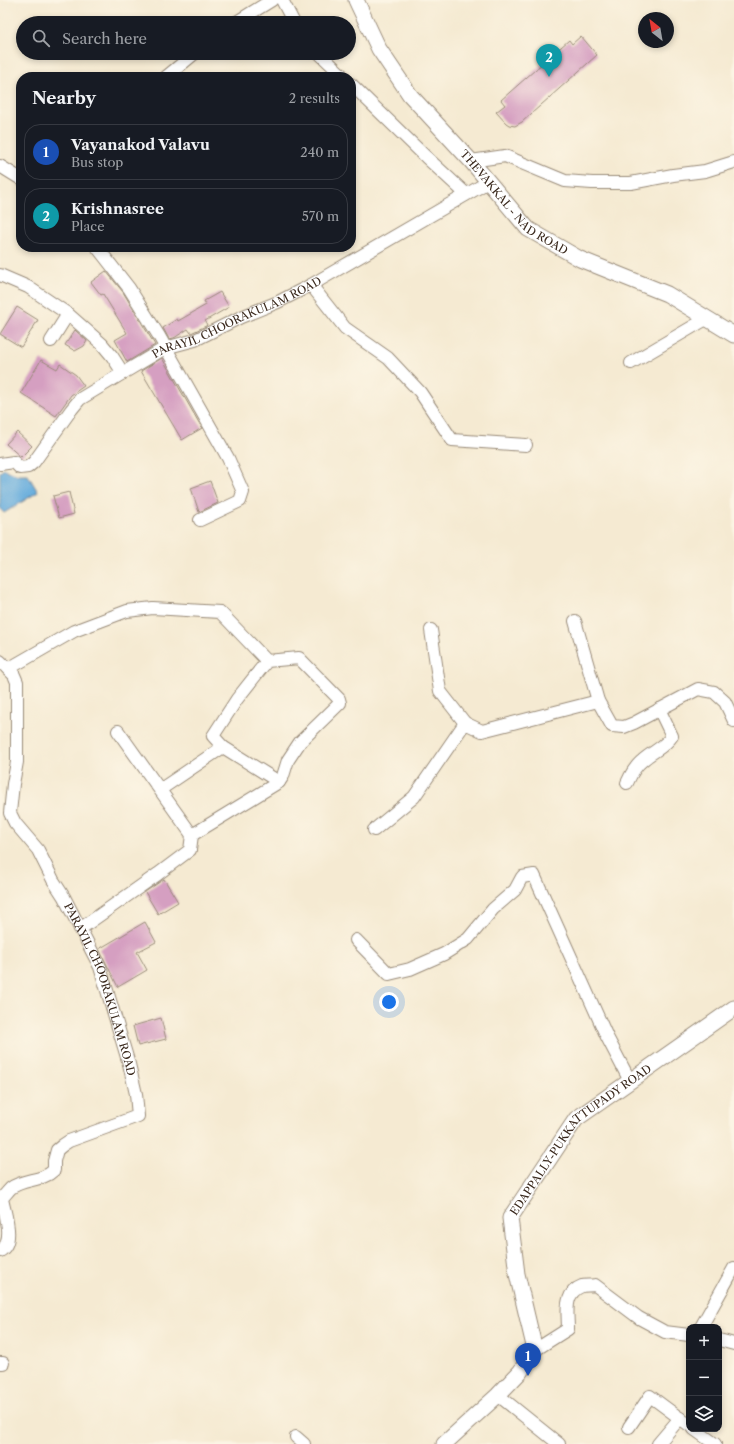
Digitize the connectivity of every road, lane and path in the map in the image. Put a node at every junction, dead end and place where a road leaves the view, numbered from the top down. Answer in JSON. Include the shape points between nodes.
{"nodes":[{"id":1,"x":272,"y":0,"type":"edge"},
{"id":2,"x":282,"y":0,"type":"edge"},
{"id":3,"x":356,"y":0,"type":"edge"},
{"id":4,"x":246,"y":16,"type":"edge"},
{"id":5,"x":290,"y":16,"type":"edge"},
{"id":6,"x":187,"y":60,"type":"edge"},
{"id":7,"x":326,"y":60,"type":"edge"},
{"id":8,"x":172,"y":72,"type":"edge"},
{"id":9,"x":339,"y":72,"type":"edge"},
{"id":10,"x":356,"y":89,"type":"edge"},
{"id":11,"x":471,"y":161,"type":"junction"},
{"id":12,"x":734,"y":162,"type":"edge"},
{"id":13,"x":0,"y":166,"type":"edge"},
{"id":14,"x":16,"y":176,"type":"edge"},
{"id":15,"x":488,"y":182,"type":"junction"},
{"id":16,"x":466,"y":194,"type":"junction"},
{"id":17,"x":101,"y":252,"type":"edge"},
{"id":18,"x":0,"y":275,"type":"edge"},
{"id":19,"x":311,"y":285,"type":"junction"},
{"id":20,"x":68,"y":314,"type":"junction"},
{"id":21,"x":706,"y":319,"type":"junction"},
{"id":22,"x":734,"y":335,"type":"edge"},
{"id":23,"x":51,"y":341,"type":"dead end"},
{"id":24,"x":165,"y":348,"type":"junction"},
{"id":25,"x":631,"y":362,"type":"dead end"},
{"id":26,"x":123,"y":373,"type":"junction"},
{"id":27,"x":526,"y":445,"type":"dead end"},
{"id":28,"x":0,"y":464,"type":"edge"},
{"id":29,"x":200,"y":520,"type":"dead end"},
{"id":30,"x":576,"y":621,"type":"dead end"},
{"id":31,"x":431,"y":630,"type":"dead end"},
{"id":32,"x":267,"y":661,"type":"junction"},
{"id":33,"x":4,"y":665,"type":"edge"},
{"id":34,"x":598,"y":701,"type":"junction"},
{"id":35,"x":659,"y":710,"type":"junction"},
{"id":36,"x":734,"y":721,"type":"edge"},
{"id":37,"x":465,"y":723,"type":"junction"},
{"id":38,"x":118,"y":730,"type":"dead end"},
{"id":39,"x":223,"y":747,"type":"junction"},
{"id":40,"x":279,"y":782,"type":"junction"},
{"id":41,"x":627,"y":783,"type":"dead end"},
{"id":42,"x":161,"y":789,"type":"junction"},
{"id":43,"x":374,"y":830,"type":"dead end"},
{"id":44,"x":192,"y":835,"type":"junction"},
{"id":45,"x":80,"y":929,"type":"junction"},
{"id":46,"x":356,"y":940,"type":"dead end"},
{"id":47,"x":734,"y":1008,"type":"edge"},
{"id":48,"x":630,"y":1081,"type":"junction"},
{"id":49,"x":1,"y":1193,"type":"edge"},
{"id":50,"x":0,"y":1251,"type":"edge"},
{"id":51,"x":734,"y":1268,"type":"edge"},
{"id":52,"x":703,"y":1324,"type":"edge"},
{"id":53,"x":686,"y":1336,"type":"edge"},
{"id":54,"x":722,"y":1341,"type":"edge"},
{"id":55,"x":734,"y":1344,"type":"edge"},
{"id":56,"x":535,"y":1350,"type":"junction"},
{"id":57,"x":498,"y":1395,"type":"junction"},
{"id":58,"x":685,"y":1422,"type":"edge"},
{"id":59,"x":629,"y":1427,"type":"dead end"},
{"id":60,"x":698,"y":1432,"type":"edge"},
{"id":61,"x":444,"y":1444,"type":"edge"},
{"id":62,"x":558,"y":1444,"type":"edge"},
{"id":63,"x":658,"y":1444,"type":"edge"},
{"id":64,"x":715,"y":1444,"type":"edge"}],
"edges":[{"from":1,"to":4,"type":"street"},
{"from":2,"to":5,"type":"street"},
{"from":3,"to":11,"type":"main road","name":"THEVAKKAL - NAD ROAD","via":[[379,49],[410,95]]},
{"from":6,"to":8,"type":"street"},
{"from":7,"to":9,"type":"street"},
{"from":10,"to":16,"type":"street"},
{"from":11,"to":12,"type":"street","via":[[505,156],[565,181],[592,183],[631,183],[705,171]]},
{"from":11,"to":15,"type":"main road","name":"THEVAKKAL - NAD ROAD"},
{"from":13,"to":14,"type":"street"},
{"from":15,"to":16,"type":"street","name":"PARAYIL CHOORAKULAM ROAD"},
{"from":15,"to":21,"type":"main road","name":"THEVAKKAL - NAD ROAD","via":[[528,229],[580,259],[667,294]]},
{"from":16,"to":19,"type":"street","name":"PARAYIL CHOORAKULAM ROAD"},
{"from":17,"to":24,"type":"street","via":[[129,288]]},
{"from":18,"to":20,"type":"street","via":[[28,287]]},
{"from":19,"to":24,"type":"street","name":"PARAYIL CHOORAKULAM ROAD","via":[[195,340]]},
{"from":19,"to":27,"type":"street","via":[[345,328],[388,358],[420,392],[452,440]]},
{"from":20,"to":23,"type":"street"},
{"from":20,"to":26,"type":"street","via":[[102,344]]},
{"from":21,"to":22,"type":"main road","name":"THEVAKKAL - NAD ROAD"},
{"from":21,"to":25,"type":"street"},
{"from":24,"to":26,"type":"street","name":"PARAYIL CHOORAKULAM ROAD"},
{"from":24,"to":29,"type":"street","via":[[228,458],[243,492],[240,501]]},
{"from":26,"to":28,"type":"street","via":[[80,399],[28,468],[20,468],[14,462]]},
{"from":30,"to":34,"type":"street"},
{"from":31,"to":37,"type":"street","via":[[440,691]]},
{"from":32,"to":33,"type":"street","via":[[220,612],[153,608],[127,611],[74,631]]},
{"from":32,"to":39,"type":"street","via":[[237,699],[213,736]]},
{"from":32,"to":40,"type":"street","via":[[300,658],[339,698],[340,703],[300,742],[288,760]]},
{"from":33,"to":45,"type":"street","name":"PARAYIL CHOORAKULAM ROAD","via":[[18,682],[17,762],[10,813],[15,824],[38,850]]},
{"from":34,"to":35,"type":"street","via":[[612,726],[634,723]]},
{"from":34,"to":37,"type":"street","via":[[482,731]]},
{"from":35,"to":36,"type":"street","via":[[698,689],[714,692],[725,702]]},
{"from":35,"to":41,"type":"street","via":[[672,736],[668,743],[643,759],[633,770]]},
{"from":37,"to":43,"type":"street","via":[[414,797]]},
{"from":38,"to":42,"type":"street"},
{"from":39,"to":40,"type":"street"},
{"from":39,"to":42,"type":"street"},
{"from":40,"to":44,"type":"street"},
{"from":42,"to":44,"type":"street"},
{"from":44,"to":45,"type":"street","via":[[190,850]]},
{"from":45,"to":49,"type":"street","name":"PARAYIL CHOORAKULAM ROAD","via":[[100,967],[110,997],[129,1064],[138,1116],[69,1141],[57,1150],[54,1170],[48,1176]]},
{"from":46,"to":48,"type":"street","via":[[389,974],[410,969],[444,954],[468,939],[493,909],[516,890],[522,877],[534,875],[607,1037]]},
{"from":47,"to":48,"type":"main road","name":"EDAPPALLY-PUKKATTUPADY ROAD"},
{"from":48,"to":56,"type":"main road","name":"EDAPPALLY-PUKKATTUPADY ROAD","via":[[576,1119],[510,1218],[517,1274]]},
{"from":49,"to":50,"type":"street","name":"PARAYIL CHOORAKULAM ROAD","via":[[9,1235]]},
{"from":51,"to":52,"type":"street"},
{"from":53,"to":56,"type":"street","via":[[665,1332],[639,1318],[595,1285],[582,1286],[571,1293],[567,1302],[568,1329]]},
{"from":54,"to":55,"type":"street"},
{"from":56,"to":57,"type":"main road","via":[[520,1372]]},
{"from":57,"to":61,"type":"main road"},
{"from":57,"to":62,"type":"street"},
{"from":58,"to":59,"type":"street","via":[[650,1396]]},
{"from":58,"to":63,"type":"street"},
{"from":60,"to":64,"type":"street"}]}
